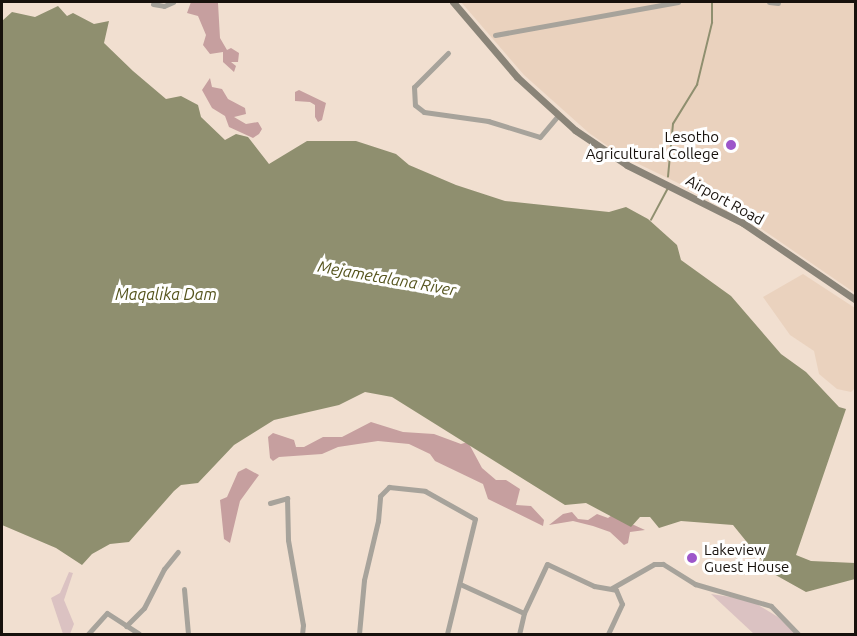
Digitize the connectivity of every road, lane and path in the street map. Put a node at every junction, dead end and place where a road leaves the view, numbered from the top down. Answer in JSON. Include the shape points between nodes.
{"nodes":[{"id":1,"x":173,"y":2,"type":"edge"},
{"id":2,"x":453,"y":2,"type":"edge"},
{"id":3,"x":678,"y":2,"type":"edge"},
{"id":4,"x":769,"y":2,"type":"edge"},
{"id":5,"x":777,"y":3,"type":"edge"},
{"id":6,"x":153,"y":4,"type":"dead end"},
{"id":7,"x":495,"y":35,"type":"dead end"},
{"id":8,"x":448,"y":53,"type":"dead end"},
{"id":9,"x":557,"y":117,"type":"junction"},
{"id":10,"x":855,"y":300,"type":"edge"},
{"id":11,"x":270,"y":503,"type":"dead end"},
{"id":12,"x":178,"y":552,"type":"dead end"},
{"id":13,"x":460,"y":584,"type":"junction"},
{"id":14,"x":612,"y":588,"type":"junction"},
{"id":15,"x":184,"y":589,"type":"dead end"},
{"id":16,"x":524,"y":613,"type":"junction"},
{"id":17,"x":126,"y":626,"type":"junction"},
{"id":18,"x":88,"y":634,"type":"edge"},
{"id":19,"x":139,"y":634,"type":"edge"},
{"id":20,"x":188,"y":634,"type":"edge"},
{"id":21,"x":302,"y":634,"type":"edge"},
{"id":22,"x":359,"y":634,"type":"edge"},
{"id":23,"x":447,"y":634,"type":"edge"},
{"id":24,"x":519,"y":634,"type":"edge"},
{"id":25,"x":608,"y":634,"type":"edge"},
{"id":26,"x":798,"y":634,"type":"edge"}],
"edges":[{"from":1,"to":6,"type":"street","via":[[164,6]]},
{"from":2,"to":9,"type":"main road","name":"Airport Road","via":[[499,58]]},
{"from":3,"to":7,"type":"street"},
{"from":4,"to":5,"type":"street"},
{"from":8,"to":9,"type":"street","via":[[414,87],[415,105],[424,112],[488,121],[540,137]]},
{"from":9,"to":10,"type":"main road","name":"Airport Road","via":[[627,165],[742,223]]},
{"from":11,"to":21,"type":"street","via":[[287,498],[288,540]]},
{"from":12,"to":17,"type":"street","via":[[158,578],[144,608]]},
{"from":13,"to":16,"type":"street"},
{"from":13,"to":22,"type":"street","via":[[476,519],[425,491],[385,489],[380,496],[369,552]]},
{"from":13,"to":23,"type":"street"},
{"from":14,"to":16,"type":"street","via":[[594,586],[547,564]]},
{"from":14,"to":25,"type":"street","via":[[622,604]]},
{"from":14,"to":26,"type":"street","via":[[650,566],[663,564],[695,584],[771,606]]},
{"from":15,"to":20,"type":"street"},
{"from":16,"to":24,"type":"street"},
{"from":17,"to":18,"type":"street","via":[[107,612]]},
{"from":17,"to":19,"type":"street"}]}
